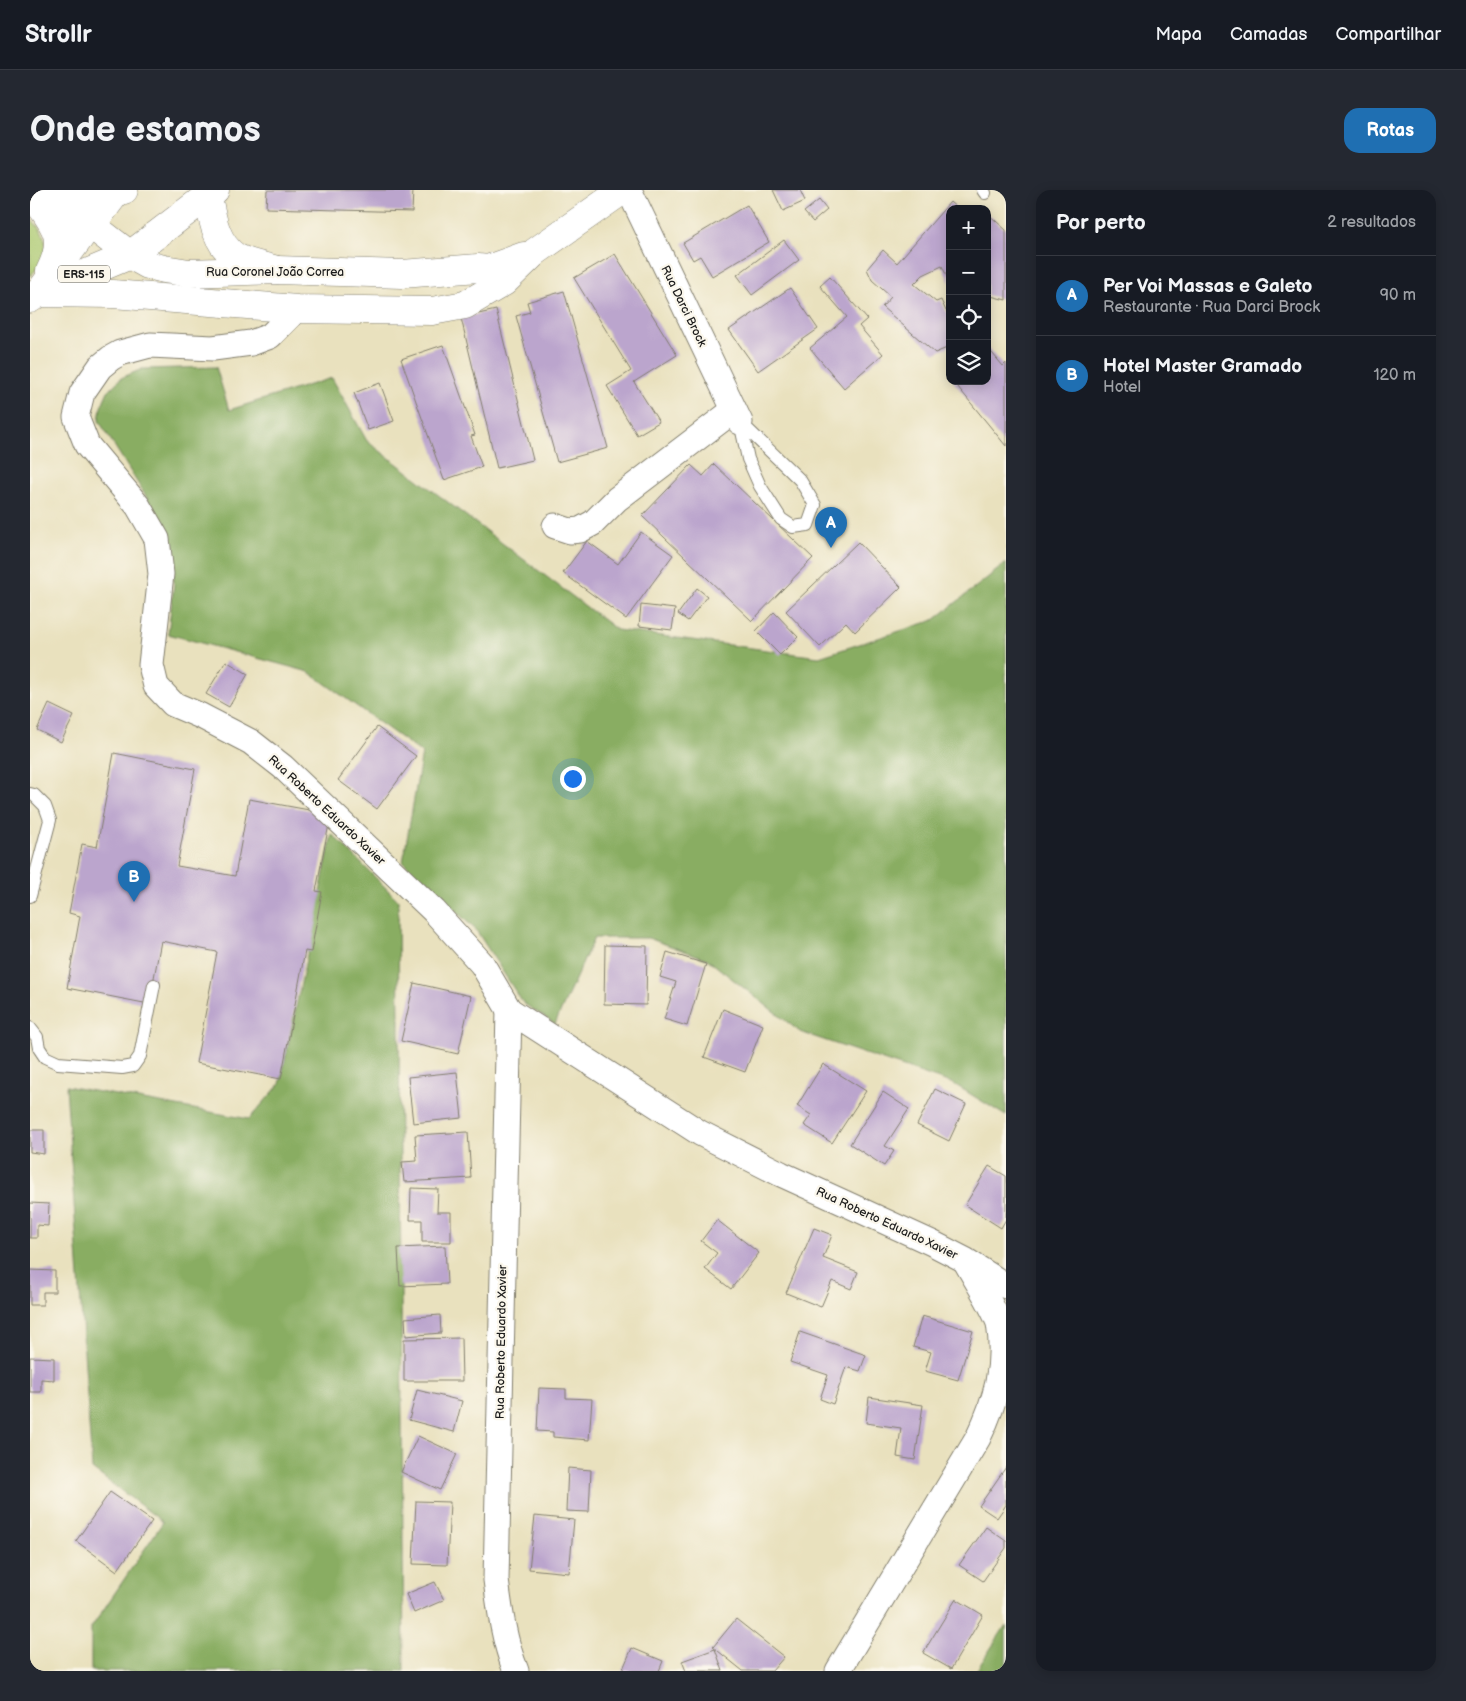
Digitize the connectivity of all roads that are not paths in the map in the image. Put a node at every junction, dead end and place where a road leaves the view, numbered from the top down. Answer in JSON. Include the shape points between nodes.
{"nodes":[{"id":1,"x":623,"y":190,"type":"edge"},
{"id":2,"x":629,"y":190,"type":"edge"},
{"id":3,"x":119,"y":191,"type":"edge"},
{"id":4,"x":211,"y":193,"type":"edge"},
{"id":5,"x":31,"y":195,"type":"edge"},
{"id":6,"x":90,"y":224,"type":"junction"},
{"id":7,"x":535,"y":252,"type":"junction"},
{"id":8,"x":130,"y":255,"type":"junction"},
{"id":9,"x":488,"y":269,"type":"junction"},
{"id":10,"x":277,"y":270,"type":"junction"},
{"id":11,"x":34,"y":296,"type":"edge"},
{"id":12,"x":297,"y":309,"type":"junction"},
{"id":13,"x":737,"y":416,"type":"junction"},
{"id":14,"x":555,"y":526,"type":"dead end"},
{"id":15,"x":30,"y":794,"type":"edge"},
{"id":16,"x":30,"y":896,"type":"edge"},
{"id":17,"x":154,"y":985,"type":"dead end"},
{"id":18,"x":509,"y":1010,"type":"junction"},
{"id":19,"x":30,"y":1028,"type":"edge"},
{"id":20,"x":965,"y":1260,"type":"junction"},
{"id":21,"x":1006,"y":1286,"type":"edge"},
{"id":22,"x":1005,"y":1337,"type":"edge"},
{"id":23,"x":516,"y":1671,"type":"edge"},
{"id":24,"x":838,"y":1671,"type":"edge"}],
"edges":[{"from":1,"to":7,"type":"street","name":"Rua Coronel João Correa"},
{"from":2,"to":13,"type":"street","name":"Rua Darci Brock"},
{"from":3,"to":5,"type":"street","via":[[96,199]]},
{"from":3,"to":6,"type":"street"},
{"from":4,"to":8,"type":"street","number":"ERS-115"},
{"from":4,"to":10,"type":"street","via":[[214,225],[224,246],[237,258]]},
{"from":5,"to":6,"type":"street","name":"Rua Coronel João Correa"},
{"from":5,"to":11,"type":"street","via":[[56,227],[58,246],[53,264]]},
{"from":6,"to":8,"type":"street","name":"Rua Coronel João Correa"},
{"from":6,"to":11,"type":"street"},
{"from":7,"to":9,"type":"street","name":"Rua Coronel João Correa"},
{"from":7,"to":12,"type":"street","name":"Rua Coronel João Correa","via":[[504,282],[465,305],[432,311]]},
{"from":8,"to":10,"type":"street","name":"Rua Coronel João Correa","via":[[148,265],[189,272]]},
{"from":8,"to":11,"type":"street","number":"ERS-115"},
{"from":9,"to":10,"type":"street","name":"Rua Coronel João Correa","via":[[402,274]]},
{"from":9,"to":12,"type":"street","via":[[483,280],[472,288],[422,294],[312,292],[301,298]]},
{"from":11,"to":12,"type":"street","name":"Rua Coronel João Correa","via":[[113,294]]},
{"from":12,"to":18,"type":"street","name":"Rua Roberto Eduardo Xavier","via":[[270,336],[250,343],[213,348],[150,345],[120,353],[100,367],[82,393],[76,417],[87,445],[138,506],[158,539],[161,574],[151,665],[156,686],[173,704],[251,742],[283,768],[434,911],[482,964]]},
{"from":13,"to":13,"type":"lane","via":[[748,460],[781,519],[793,528],[808,524],[815,505],[800,480]]},
{"from":13,"to":14,"type":"street","via":[[618,499],[593,523],[570,531]]},
{"from":15,"to":16,"type":"lane","via":[[45,806],[50,820]]},
{"from":17,"to":19,"type":"lane","via":[[140,1056],[134,1066],[58,1063],[45,1057]]},
{"from":18,"to":20,"type":"street","name":"Rua Roberto Eduardo Xavier","via":[[700,1133]]},
{"from":18,"to":23,"type":"street","name":"Rua Roberto Eduardo Xavier","via":[[496,1580],[500,1615]]},
{"from":20,"to":21,"type":"street","name":"Rua Roberto Eduardo Xavier"},
{"from":20,"to":22,"type":"street"},
{"from":22,"to":24,"type":"street","via":[[1004,1372],[996,1402],[978,1438]]}]}
